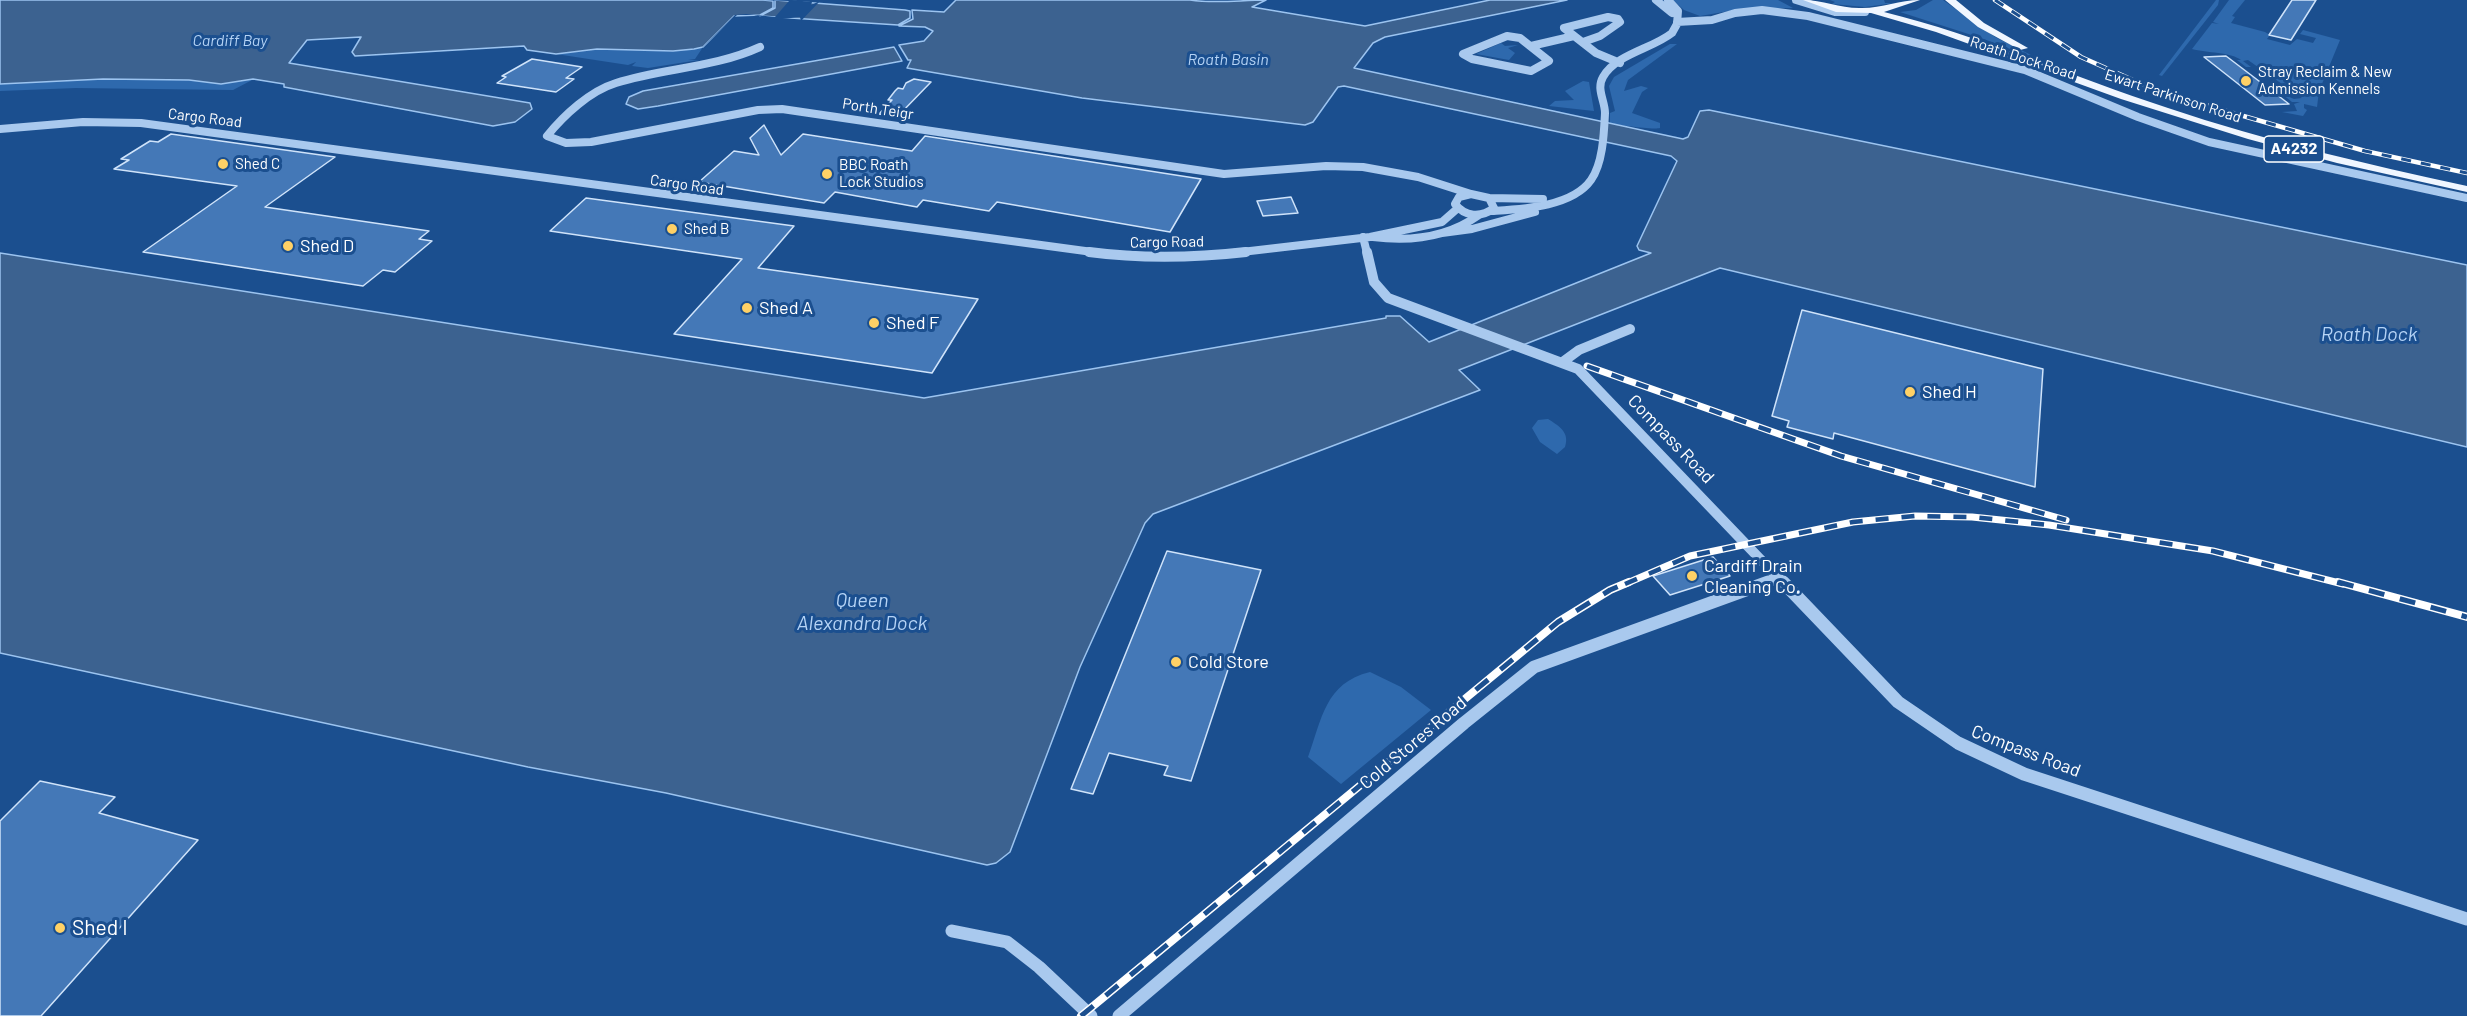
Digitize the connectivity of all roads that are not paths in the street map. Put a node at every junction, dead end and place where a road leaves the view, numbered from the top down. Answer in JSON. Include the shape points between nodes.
{"nodes":[{"id":1,"x":1656,"y":0,"type":"edge"},
{"id":2,"x":1668,"y":0,"type":"edge"},
{"id":3,"x":1796,"y":0,"type":"edge"},
{"id":4,"x":1808,"y":0,"type":"edge"},
{"id":5,"x":1915,"y":0,"type":"edge"},
{"id":6,"x":1950,"y":0,"type":"edge"},
{"id":7,"x":1961,"y":0,"type":"edge"},
{"id":8,"x":1870,"y":12,"type":"junction"},
{"id":9,"x":1676,"y":18,"type":"junction"},
{"id":10,"x":1574,"y":36,"type":"junction"},
{"id":11,"x":1583,"y":42,"type":"junction"},
{"id":12,"x":1531,"y":46,"type":"junction"},
{"id":13,"x":760,"y":47,"type":"dead end"},
{"id":14,"x":2021,"y":47,"type":"junction"},
{"id":15,"x":1620,"y":63,"type":"junction"},
{"id":16,"x":2127,"y":94,"type":"junction"},
{"id":17,"x":0,"y":129,"type":"edge"},
{"id":18,"x":2467,"y":181,"type":"edge"},
{"id":19,"x":1440,"y":185,"type":"junction"},
{"id":20,"x":2467,"y":189,"type":"edge"},
{"id":21,"x":1471,"y":194,"type":"junction"},
{"id":22,"x":1489,"y":198,"type":"junction"},
{"id":23,"x":2467,"y":198,"type":"edge"},
{"id":24,"x":1558,"y":199,"type":"junction"},
{"id":25,"x":1456,"y":205,"type":"junction"},
{"id":26,"x":1492,"y":211,"type":"junction"},
{"id":27,"x":1479,"y":215,"type":"junction"},
{"id":28,"x":1442,"y":233,"type":"junction"},
{"id":29,"x":1367,"y":237,"type":"junction"},
{"id":30,"x":1630,"y":330,"type":"dead end"},
{"id":31,"x":1564,"y":362,"type":"junction"},
{"id":32,"x":1779,"y":578,"type":"junction"},
{"id":33,"x":2467,"y":919,"type":"edge"},
{"id":34,"x":952,"y":931,"type":"dead end"},
{"id":35,"x":1091,"y":1016,"type":"edge"},
{"id":36,"x":1119,"y":1016,"type":"edge"}],
"edges":[{"from":1,"to":9,"type":"street"},
{"from":2,"to":9,"type":"street","via":[[1678,12]]},
{"from":3,"to":8,"type":"street","via":[[1834,12]]},
{"from":4,"to":8,"type":"main road","name":"Ewart Parkinson Road","via":[[1838,9]]},
{"from":5,"to":8,"type":"main road"},
{"from":6,"to":14,"type":"main road","name":"Ewart Parkinson Road","number":"A4232","via":[[1981,25]]},
{"from":7,"to":14,"type":"main road","number":"A4232"},
{"from":8,"to":16,"type":"main road","name":"Ewart Parkinson Road","number":"A4232","via":[[1961,35]]},
{"from":9,"to":15,"type":"street","via":[[1672,33],[1664,40]]},
{"from":9,"to":23,"type":"street","name":"Roath Dock Road","via":[[1704,21],[1742,11],[1773,10],[1859,28],[2025,70],[2145,120],[2209,141]]},
{"from":10,"to":11,"type":"street"},
{"from":10,"to":11,"type":"street","via":[[1564,28],[1608,17],[1619,20],[1606,32]]},
{"from":10,"to":12,"type":"street"},
{"from":11,"to":15,"type":"street","via":[[1596,53]]},
{"from":12,"to":12,"type":"street","via":[[1550,61],[1531,71],[1463,54],[1507,36],[1520,38]]},
{"from":13,"to":19,"type":"street","name":"Porth Teigr","via":[[734,59],[615,83],[559,122],[547,136],[566,143],[591,142],[758,110],[782,109],[1209,172],[1260,174],[1356,166],[1397,172]]},
{"from":14,"to":16,"type":"main road","name":"Ewart Parkinson Road","number":"A4232"},
{"from":15,"to":24,"type":"street","via":[[1601,81],[1603,121],[1597,159],[1587,184]]},
{"from":16,"to":18,"type":"main road","name":"Ewart Parkinson Road","number":"A4232","via":[[2291,141]]},
{"from":16,"to":20,"type":"main road","name":"Ewart Parkinson Road","number":"A4232","via":[[2286,147]]},
{"from":17,"to":29,"type":"street","name":"Cargo Road","via":[[74,122],[141,123],[1128,257],[1199,256]]},
{"from":19,"to":21,"type":"street","name":"Porth Teigr"},
{"from":19,"to":25,"type":"street"},
{"from":21,"to":22,"type":"street","name":"Porth Teigr"},
{"from":21,"to":25,"type":"street","via":[[1459,197]]},
{"from":22,"to":24,"type":"street","name":"Porth Teigr"},
{"from":22,"to":26,"type":"street","via":[[1494,204]]},
{"from":24,"to":26,"type":"street","via":[[1526,208]]},
{"from":24,"to":28,"type":"street","via":[[1552,206],[1534,212]]},
{"from":25,"to":27,"type":"street"},
{"from":25,"to":29,"type":"street","via":[[1442,222]]},
{"from":26,"to":27,"type":"street"},
{"from":27,"to":28,"type":"street"},
{"from":28,"to":29,"type":"street","via":[[1391,240]]},
{"from":29,"to":31,"type":"street","name":"Compass Road","via":[[1376,287],[1388,298]]},
{"from":30,"to":31,"type":"street","via":[[1579,350]]},
{"from":31,"to":32,"type":"street","name":"Compass Road","via":[[1578,369]]},
{"from":32,"to":33,"type":"street","name":"Compass Road","via":[[1898,702],[1941,734],[1980,756],[2051,783]]},
{"from":32,"to":36,"type":"street","name":"Cold Stores Road","via":[[1534,668]]},
{"from":34,"to":35,"type":"street","via":[[1007,942]]}]}
